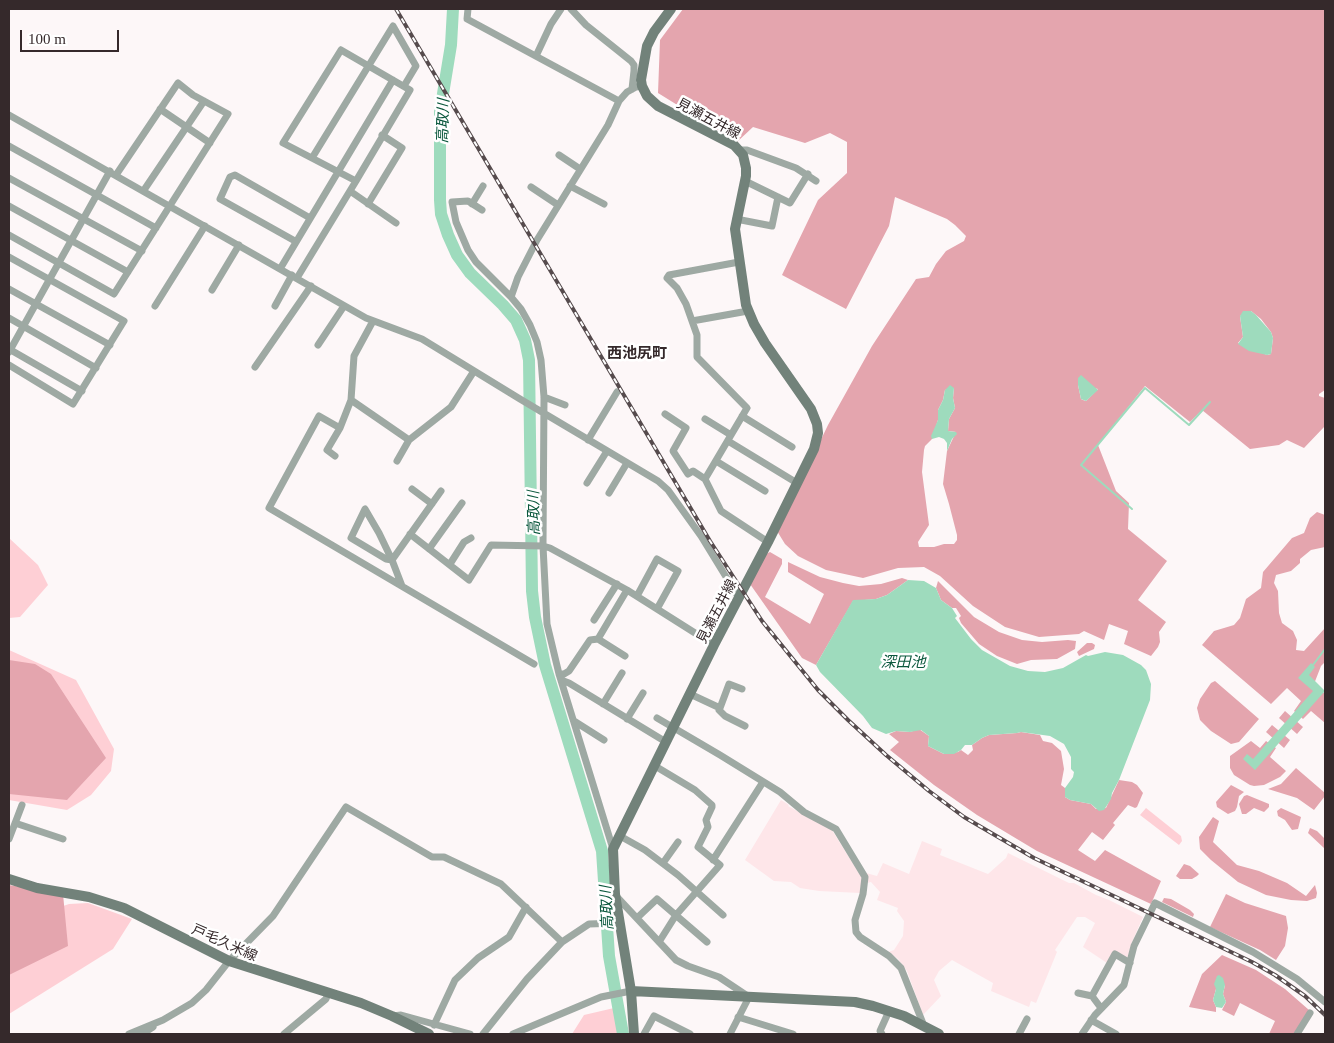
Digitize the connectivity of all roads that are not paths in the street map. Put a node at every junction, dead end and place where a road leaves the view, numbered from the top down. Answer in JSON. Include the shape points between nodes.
{"nodes":[{"id":1,"x":468,"y":9,"type":"edge"},
{"id":2,"x":561,"y":9,"type":"edge"},
{"id":3,"x":571,"y":9,"type":"edge"},
{"id":4,"x":671,"y":9,"type":"edge"},
{"id":5,"x":536,"y":56,"type":"junction"},
{"id":6,"x":368,"y":66,"type":"junction"},
{"id":7,"x":393,"y":80,"type":"junction"},
{"id":8,"x":404,"y":86,"type":"junction"},
{"id":9,"x":637,"y":87,"type":"junction"},
{"id":10,"x":204,"y":101,"type":"junction"},
{"id":11,"x":620,"y":101,"type":"junction"},
{"id":12,"x":160,"y":109,"type":"junction"},
{"id":13,"x":9,"y":115,"type":"edge"},
{"id":14,"x":186,"y":127,"type":"junction"},
{"id":15,"x":382,"y":135,"type":"junction"},
{"id":16,"x":210,"y":143,"type":"junction"},
{"id":17,"x":9,"y":146,"type":"edge"},
{"id":18,"x":739,"y":150,"type":"junction"},
{"id":19,"x":559,"y":155,"type":"dead end"},
{"id":20,"x":312,"y":158,"type":"junction"},
{"id":21,"x":580,"y":169,"type":"junction"},
{"id":22,"x":338,"y":171,"type":"junction"},
{"id":23,"x":113,"y":173,"type":"junction"},
{"id":24,"x":808,"y":174,"type":"junction"},
{"id":25,"x":9,"y":178,"type":"edge"},
{"id":26,"x":356,"y":180,"type":"junction"},
{"id":27,"x":816,"y":181,"type":"dead end"},
{"id":28,"x":745,"y":182,"type":"junction"},
{"id":29,"x":483,"y":186,"type":"dead end"},
{"id":30,"x":570,"y":186,"type":"junction"},
{"id":31,"x":531,"y":187,"type":"dead end"},
{"id":32,"x":144,"y":190,"type":"junction"},
{"id":33,"x":350,"y":191,"type":"junction"},
{"id":34,"x":96,"y":195,"type":"junction"},
{"id":35,"x":778,"y":197,"type":"junction"},
{"id":36,"x":368,"y":204,"type":"junction"},
{"id":37,"x":472,"y":204,"type":"junction"},
{"id":38,"x":604,"y":204,"type":"dead end"},
{"id":39,"x":558,"y":205,"type":"junction"},
{"id":40,"x":9,"y":206,"type":"edge"},
{"id":41,"x":171,"y":206,"type":"junction"},
{"id":42,"x":482,"y":210,"type":"dead end"},
{"id":43,"x":310,"y":218,"type":"junction"},
{"id":44,"x":83,"y":219,"type":"junction"},
{"id":45,"x":736,"y":219,"type":"junction"},
{"id":46,"x":396,"y":223,"type":"dead end"},
{"id":47,"x":205,"y":226,"type":"junction"},
{"id":48,"x":156,"y":228,"type":"junction"},
{"id":49,"x":9,"y":235,"type":"edge"},
{"id":50,"x":71,"y":240,"type":"junction"},
{"id":51,"x":295,"y":242,"type":"junction"},
{"id":52,"x":239,"y":245,"type":"junction"},
{"id":53,"x":142,"y":251,"type":"junction"},
{"id":54,"x":9,"y":257,"type":"edge"},
{"id":55,"x":59,"y":262,"type":"junction"},
{"id":56,"x":739,"y":262,"type":"junction"},
{"id":57,"x":280,"y":268,"type":"junction"},
{"id":58,"x":128,"y":272,"type":"junction"},
{"id":59,"x":294,"y":277,"type":"junction"},
{"id":60,"x":50,"y":279,"type":"junction"},
{"id":61,"x":311,"y":286,"type":"junction"},
{"id":62,"x":9,"y":290,"type":"edge"},
{"id":63,"x":212,"y":290,"type":"dead end"},
{"id":64,"x":511,"y":297,"type":"junction"},
{"id":65,"x":36,"y":304,"type":"junction"},
{"id":66,"x":155,"y":306,"type":"dead end"},
{"id":67,"x":274,"y":306,"type":"dead end"},
{"id":68,"x":344,"y":306,"type":"junction"},
{"id":69,"x":748,"y":311,"type":"junction"},
{"id":70,"x":9,"y":318,"type":"edge"},
{"id":71,"x":373,"y":321,"type":"junction"},
{"id":72,"x":692,"y":321,"type":"junction"},
{"id":73,"x":24,"y":326,"type":"junction"},
{"id":74,"x":110,"y":345,"type":"junction"},
{"id":75,"x":318,"y":345,"type":"dead end"},
{"id":76,"x":9,"y":350,"type":"edge"},
{"id":77,"x":9,"y":365,"type":"edge"},
{"id":78,"x":255,"y":367,"type":"dead end"},
{"id":79,"x":96,"y":368,"type":"junction"},
{"id":80,"x":474,"y":371,"type":"junction"},
{"id":81,"x":82,"y":390,"type":"junction"},
{"id":82,"x":617,"y":392,"type":"dead end"},
{"id":83,"x":544,"y":397,"type":"junction"},
{"id":84,"x":351,"y":400,"type":"junction"},
{"id":85,"x":565,"y":406,"type":"dead end"},
{"id":86,"x":541,"y":412,"type":"junction"},
{"id":87,"x":665,"y":414,"type":"dead end"},
{"id":88,"x":742,"y":416,"type":"junction"},
{"id":89,"x":705,"y":419,"type":"dead end"},
{"id":90,"x":340,"y":428,"type":"junction"},
{"id":91,"x":730,"y":438,"type":"junction"},
{"id":92,"x":409,"y":440,"type":"junction"},
{"id":93,"x":588,"y":440,"type":"junction"},
{"id":94,"x":792,"y":447,"type":"dead end"},
{"id":95,"x":607,"y":451,"type":"junction"},
{"id":96,"x":335,"y":456,"type":"dead end"},
{"id":97,"x":398,"y":461,"type":"dead end"},
{"id":98,"x":716,"y":461,"type":"junction"},
{"id":99,"x":627,"y":463,"type":"junction"},
{"id":100,"x":705,"y":479,"type":"junction"},
{"id":101,"x":587,"y":483,"type":"dead end"},
{"id":102,"x":797,"y":483,"type":"junction"},
{"id":103,"x":412,"y":489,"type":"dead end"},
{"id":104,"x":441,"y":491,"type":"dead end"},
{"id":105,"x":765,"y":491,"type":"dead end"},
{"id":106,"x":609,"y":493,"type":"dead end"},
{"id":107,"x":462,"y":503,"type":"dead end"},
{"id":108,"x":432,"y":504,"type":"junction"},
{"id":109,"x":410,"y":534,"type":"junction"},
{"id":110,"x":471,"y":538,"type":"dead end"},
{"id":111,"x":768,"y":542,"type":"junction"},
{"id":112,"x":542,"y":546,"type":"junction"},
{"id":113,"x":430,"y":549,"type":"junction"},
{"id":114,"x":392,"y":560,"type":"junction"},
{"id":115,"x":450,"y":564,"type":"junction"},
{"id":116,"x":616,"y":584,"type":"junction"},
{"id":117,"x":402,"y":586,"type":"junction"},
{"id":118,"x":627,"y":590,"type":"junction"},
{"id":119,"x":637,"y":596,"type":"junction"},
{"id":120,"x":738,"y":598,"type":"junction"},
{"id":121,"x":657,"y":609,"type":"junction"},
{"id":122,"x":594,"y":620,"type":"dead end"},
{"id":123,"x":598,"y":639,"type":"junction"},
{"id":124,"x":714,"y":645,"type":"junction"},
{"id":125,"x":625,"y":656,"type":"dead end"},
{"id":126,"x":534,"y":664,"type":"dead end"},
{"id":127,"x":622,"y":673,"type":"dead end"},
{"id":128,"x":560,"y":677,"type":"junction"},
{"id":129,"x":742,"y":689,"type":"dead end"},
{"id":130,"x":642,"y":693,"type":"dead end"},
{"id":131,"x":690,"y":694,"type":"junction"},
{"id":132,"x":603,"y":704,"type":"junction"},
{"id":133,"x":720,"y":708,"type":"junction"},
{"id":134,"x":657,"y":718,"type":"dead end"},
{"id":135,"x":626,"y":719,"type":"junction"},
{"id":136,"x":574,"y":721,"type":"junction"},
{"id":137,"x":745,"y":726,"type":"dead end"},
{"id":138,"x":673,"y":728,"type":"junction"},
{"id":139,"x":604,"y":740,"type":"dead end"},
{"id":140,"x":666,"y":742,"type":"junction"},
{"id":141,"x":655,"y":766,"type":"junction"},
{"id":142,"x":763,"y":782,"type":"junction"},
{"id":143,"x":22,"y":805,"type":"dead end"},
{"id":144,"x":15,"y":823,"type":"junction"},
{"id":145,"x":620,"y":836,"type":"junction"},
{"id":146,"x":9,"y":839,"type":"edge"},
{"id":147,"x":63,"y":839,"type":"dead end"},
{"id":148,"x":678,"y":842,"type":"dead end"},
{"id":149,"x":613,"y":849,"type":"junction"},
{"id":150,"x":713,"y":860,"type":"junction"},
{"id":151,"x":663,"y":863,"type":"junction"},
{"id":152,"x":9,"y":879,"type":"edge"},
{"id":153,"x":696,"y":892,"type":"junction"},
{"id":154,"x":615,"y":894,"type":"junction"},
{"id":155,"x":526,"y":907,"type":"junction"},
{"id":156,"x":676,"y":915,"type":"junction"},
{"id":157,"x":723,"y":915,"type":"dead end"},
{"id":158,"x":637,"y":918,"type":"junction"},
{"id":159,"x":617,"y":923,"type":"junction"},
{"id":160,"x":562,"y":942,"type":"junction"},
{"id":161,"x":659,"y":942,"type":"junction"},
{"id":162,"x":707,"y":942,"type":"dead end"},
{"id":163,"x":229,"y":961,"type":"junction"},
{"id":164,"x":1130,"y":963,"type":"junction"},
{"id":165,"x":627,"y":991,"type":"junction"},
{"id":166,"x":328,"y":993,"type":"junction"},
{"id":167,"x":1078,"y":993,"type":"dead end"},
{"id":168,"x":1092,"y":996,"type":"junction"},
{"id":169,"x":749,"y":997,"type":"junction"},
{"id":170,"x":1325,"y":1002,"type":"edge"},
{"id":171,"x":1101,"y":1008,"type":"junction"},
{"id":172,"x":889,"y":1011,"type":"junction"},
{"id":173,"x":1310,"y":1013,"type":"dead end"},
{"id":174,"x":738,"y":1017,"type":"junction"},
{"id":175,"x":1027,"y":1018,"type":"dead end"},
{"id":176,"x":163,"y":1020,"type":"junction"},
{"id":177,"x":1091,"y":1020,"type":"junction"},
{"id":178,"x":924,"y":1026,"type":"junction"},
{"id":179,"x":432,"y":1029,"type":"edge"},
{"id":180,"x":775,"y":1031,"type":"edge"},
{"id":181,"x":129,"y":1034,"type":"edge"},
{"id":182,"x":142,"y":1034,"type":"edge"},
{"id":183,"x":284,"y":1034,"type":"edge"},
{"id":184,"x":470,"y":1034,"type":"edge"},
{"id":185,"x":483,"y":1034,"type":"edge"},
{"id":186,"x":513,"y":1034,"type":"edge"},
{"id":187,"x":634,"y":1034,"type":"edge"},
{"id":188,"x":644,"y":1034,"type":"edge"},
{"id":189,"x":688,"y":1034,"type":"edge"},
{"id":190,"x":730,"y":1034,"type":"edge"},
{"id":191,"x":793,"y":1034,"type":"edge"},
{"id":192,"x":882,"y":1034,"type":"edge"},
{"id":193,"x":939,"y":1034,"type":"edge"},
{"id":194,"x":1020,"y":1034,"type":"edge"},
{"id":195,"x":1082,"y":1034,"type":"edge"},
{"id":196,"x":1116,"y":1034,"type":"edge"},
{"id":197,"x":1297,"y":1034,"type":"edge"}],
"edges":[{"from":1,"to":5,"type":"street","via":[[467,19]]},
{"from":2,"to":5,"type":"street"},
{"from":3,"to":9,"type":"street","via":[[634,65]]},
{"from":4,"to":9,"type":"main road","via":[[647,46]]},
{"from":5,"to":11,"type":"street"},
{"from":6,"to":7,"type":"street"},
{"from":6,"to":8,"type":"street","via":[[393,26],[416,66]]},
{"from":6,"to":20,"type":"street"},
{"from":6,"to":20,"type":"street","via":[[341,50],[283,142]]},
{"from":7,"to":8,"type":"street"},
{"from":7,"to":22,"type":"street"},
{"from":8,"to":15,"type":"street","via":[[410,90]]},
{"from":9,"to":11,"type":"street"},
{"from":9,"to":18,"type":"main road","name":"見瀬五井線","via":[[658,106]]},
{"from":10,"to":12,"type":"street","via":[[178,83]]},
{"from":10,"to":14,"type":"street"},
{"from":10,"to":16,"type":"street","via":[[228,114]]},
{"from":11,"to":21,"type":"street"},
{"from":12,"to":14,"type":"street"},
{"from":12,"to":23,"type":"street"},
{"from":13,"to":23,"type":"street"},
{"from":14,"to":16,"type":"street"},
{"from":14,"to":32,"type":"street"},
{"from":15,"to":26,"type":"street"},
{"from":15,"to":36,"type":"street","via":[[402,148]]},
{"from":16,"to":41,"type":"street"},
{"from":17,"to":34,"type":"street"},
{"from":18,"to":24,"type":"street","via":[[747,150]]},
{"from":18,"to":28,"type":"main road","name":"見瀬五井線","via":[[746,168]]},
{"from":19,"to":21,"type":"street"},
{"from":20,"to":22,"type":"street"},
{"from":21,"to":30,"type":"street"},
{"from":22,"to":26,"type":"street"},
{"from":22,"to":43,"type":"street"},
{"from":23,"to":32,"type":"street"},
{"from":23,"to":34,"type":"street"},
{"from":24,"to":27,"type":"street"},
{"from":24,"to":35,"type":"street","via":[[790,203]]},
{"from":25,"to":44,"type":"street"},
{"from":26,"to":33,"type":"street"},
{"from":28,"to":35,"type":"street"},
{"from":28,"to":45,"type":"main road","name":"見瀬五井線"},
{"from":29,"to":37,"type":"street"},
{"from":30,"to":38,"type":"street"},
{"from":30,"to":39,"type":"street"},
{"from":31,"to":39,"type":"street"},
{"from":32,"to":41,"type":"street"},
{"from":33,"to":36,"type":"street"},
{"from":33,"to":59,"type":"street"},
{"from":34,"to":44,"type":"street"},
{"from":34,"to":48,"type":"street"},
{"from":35,"to":45,"type":"street","via":[[772,226]]},
{"from":36,"to":46,"type":"street"},
{"from":37,"to":42,"type":"street"},
{"from":37,"to":64,"type":"street","via":[[468,201],[452,202],[461,236],[476,262]]},
{"from":39,"to":64,"type":"street","via":[[523,268]]},
{"from":40,"to":50,"type":"street"},
{"from":41,"to":47,"type":"street"},
{"from":41,"to":48,"type":"street"},
{"from":43,"to":51,"type":"street"},
{"from":43,"to":51,"type":"street","via":[[235,175],[230,177],[220,199]]},
{"from":44,"to":50,"type":"street"},
{"from":44,"to":53,"type":"street"},
{"from":45,"to":56,"type":"main road","name":"見瀬五井線"},
{"from":47,"to":52,"type":"street"},
{"from":47,"to":66,"type":"street"},
{"from":48,"to":53,"type":"street"},
{"from":49,"to":55,"type":"street"},
{"from":50,"to":55,"type":"street"},
{"from":50,"to":58,"type":"street"},
{"from":51,"to":57,"type":"street"},
{"from":52,"to":57,"type":"street"},
{"from":52,"to":63,"type":"street"},
{"from":53,"to":58,"type":"street"},
{"from":54,"to":60,"type":"street"},
{"from":55,"to":58,"type":"street","via":[[114,294]]},
{"from":55,"to":60,"type":"street"},
{"from":56,"to":69,"type":"main road","name":"見瀬五井線"},
{"from":56,"to":72,"type":"street","via":[[669,275],[667,278],[682,296]]},
{"from":57,"to":59,"type":"street"},
{"from":59,"to":61,"type":"street"},
{"from":59,"to":67,"type":"street"},
{"from":60,"to":65,"type":"street"},
{"from":60,"to":74,"type":"street","via":[[124,321]]},
{"from":61,"to":68,"type":"street"},
{"from":61,"to":78,"type":"street"},
{"from":62,"to":65,"type":"street"},
{"from":64,"to":83,"type":"street","via":[[537,342],[542,360]]},
{"from":65,"to":73,"type":"street"},
{"from":65,"to":74,"type":"street"},
{"from":68,"to":71,"type":"street"},
{"from":68,"to":75,"type":"street"},
{"from":69,"to":72,"type":"street"},
{"from":69,"to":102,"type":"main road","name":"見瀬五井線","via":[[765,343],[811,409],[817,424],[817,441]]},
{"from":70,"to":73,"type":"street"},
{"from":71,"to":80,"type":"street","via":[[415,335]]},
{"from":71,"to":84,"type":"street","via":[[354,356]]},
{"from":72,"to":88,"type":"street","via":[[697,335],[697,357],[747,408]]},
{"from":73,"to":76,"type":"street"},
{"from":73,"to":79,"type":"street"},
{"from":74,"to":79,"type":"street"},
{"from":76,"to":81,"type":"street"},
{"from":77,"to":81,"type":"street","via":[[73,404]]},
{"from":79,"to":81,"type":"street"},
{"from":80,"to":86,"type":"street"},
{"from":80,"to":92,"type":"street","via":[[451,407]]},
{"from":82,"to":93,"type":"street"},
{"from":83,"to":85,"type":"street"},
{"from":83,"to":86,"type":"street"},
{"from":84,"to":90,"type":"street"},
{"from":84,"to":92,"type":"street"},
{"from":86,"to":93,"type":"street"},
{"from":86,"to":112,"type":"street"},
{"from":87,"to":100,"type":"street","via":[[686,428],[673,451],[688,474],[693,471]]},
{"from":88,"to":91,"type":"street"},
{"from":88,"to":94,"type":"street"},
{"from":89,"to":91,"type":"street"},
{"from":90,"to":96,"type":"street","via":[[328,450]]},
{"from":90,"to":117,"type":"street","via":[[319,416],[269,508]]},
{"from":91,"to":98,"type":"street"},
{"from":91,"to":102,"type":"street"},
{"from":92,"to":97,"type":"street"},
{"from":93,"to":95,"type":"street"},
{"from":95,"to":99,"type":"street"},
{"from":95,"to":101,"type":"street"},
{"from":98,"to":100,"type":"street"},
{"from":98,"to":105,"type":"street"},
{"from":99,"to":106,"type":"street"},
{"from":99,"to":120,"type":"street","via":[[668,490],[709,548]]},
{"from":100,"to":111,"type":"street","via":[[721,511]]},
{"from":102,"to":111,"type":"main road","name":"見瀬五井線"},
{"from":103,"to":108,"type":"street"},
{"from":104,"to":108,"type":"street"},
{"from":107,"to":113,"type":"street"},
{"from":108,"to":109,"type":"street"},
{"from":109,"to":113,"type":"street"},
{"from":109,"to":114,"type":"street"},
{"from":110,"to":115,"type":"street","via":[[464,542]]},
{"from":111,"to":120,"type":"main road","name":"見瀬五井線"},
{"from":112,"to":115,"type":"street","via":[[492,545],[469,580]]},
{"from":112,"to":116,"type":"street"},
{"from":112,"to":128,"type":"street","via":[[545,611]]},
{"from":113,"to":115,"type":"street"},
{"from":114,"to":114,"type":"street","via":[[351,538],[365,509]]},
{"from":114,"to":117,"type":"street"},
{"from":116,"to":118,"type":"street"},
{"from":116,"to":122,"type":"street"},
{"from":117,"to":126,"type":"street"},
{"from":118,"to":119,"type":"street"},
{"from":118,"to":123,"type":"street"},
{"from":119,"to":121,"type":"street"},
{"from":119,"to":121,"type":"street","via":[[657,559],[678,571]]},
{"from":120,"to":124,"type":"main road","name":"見瀬五井線"},
{"from":121,"to":124,"type":"street"},
{"from":123,"to":125,"type":"street"},
{"from":123,"to":128,"type":"street","via":[[590,640],[569,671]]},
{"from":124,"to":131,"type":"main road","name":"見瀬五井線"},
{"from":127,"to":132,"type":"street"},
{"from":128,"to":132,"type":"street"},
{"from":128,"to":136,"type":"street"},
{"from":129,"to":133,"type":"street","via":[[729,684]]},
{"from":130,"to":135,"type":"street"},
{"from":131,"to":133,"type":"street"},
{"from":131,"to":138,"type":"main road","name":"見瀬五井線"},
{"from":132,"to":135,"type":"street"},
{"from":133,"to":137,"type":"street","via":[[725,716]]},
{"from":134,"to":138,"type":"street"},
{"from":135,"to":140,"type":"street"},
{"from":136,"to":139,"type":"street"},
{"from":136,"to":149,"type":"street"},
{"from":138,"to":140,"type":"main road","name":"見瀬五井線"},
{"from":138,"to":142,"type":"street"},
{"from":140,"to":141,"type":"main road","name":"見瀬五井線"},
{"from":141,"to":145,"type":"main road","name":"見瀬五井線"},
{"from":141,"to":150,"type":"street","via":[[695,790],[712,805],[706,820],[708,827],[698,847]]},
{"from":142,"to":150,"type":"street"},
{"from":142,"to":178,"type":"street","via":[[804,812],[836,829],[840,835],[865,877],[864,894],[855,920],[856,932],[901,968]]},
{"from":143,"to":144,"type":"street"},
{"from":144,"to":146,"type":"street"},
{"from":144,"to":147,"type":"street"},
{"from":145,"to":149,"type":"main road","name":"見瀬五井線"},
{"from":145,"to":151,"type":"street"},
{"from":148,"to":151,"type":"street"},
{"from":149,"to":154,"type":"main road"},
{"from":150,"to":153,"type":"street","via":[[720,865]]},
{"from":151,"to":153,"type":"street"},
{"from":152,"to":163,"type":"main road","name":"戸毛久米線","via":[[124,908]]},
{"from":153,"to":156,"type":"street"},
{"from":153,"to":157,"type":"street"},
{"from":154,"to":158,"type":"street"},
{"from":154,"to":159,"type":"main road"},
{"from":155,"to":160,"type":"street"},
{"from":155,"to":163,"type":"street","via":[[501,884],[444,857],[432,857],[346,807],[273,916]]},
{"from":155,"to":179,"type":"street","via":[[509,937],[478,958],[455,980]]},
{"from":156,"to":158,"type":"street","via":[[657,899]]},
{"from":156,"to":161,"type":"street"},
{"from":156,"to":162,"type":"street"},
{"from":158,"to":161,"type":"street"},
{"from":159,"to":160,"type":"street","via":[[589,924]]},
{"from":159,"to":165,"type":"main road"},
{"from":160,"to":185,"type":"street"},
{"from":161,"to":169,"type":"street","via":[[681,963],[719,977]]},
{"from":163,"to":166,"type":"main road","name":"戸毛久米線"},
{"from":163,"to":176,"type":"street","via":[[192,1003]]},
{"from":164,"to":168,"type":"street","via":[[1115,954]]},
{"from":164,"to":170,"type":"street","via":[[1137,939],[1155,903],[1254,952],[1297,979]]},
{"from":164,"to":171,"type":"street","via":[[1124,985]]},
{"from":165,"to":169,"type":"main road"},
{"from":165,"to":186,"type":"street","via":[[601,997]]},
{"from":165,"to":187,"type":"main road"},
{"from":166,"to":179,"type":"main road","name":"戸毛久米線"},
{"from":166,"to":183,"type":"street","via":[[326,999]]},
{"from":167,"to":168,"type":"street"},
{"from":168,"to":171,"type":"street"},
{"from":169,"to":172,"type":"main road","via":[[855,1002]]},
{"from":169,"to":174,"type":"street"},
{"from":171,"to":177,"type":"street"},
{"from":172,"to":178,"type":"main road"},
{"from":172,"to":192,"type":"street","via":[[880,1031]]},
{"from":173,"to":197,"type":"street"},
{"from":174,"to":180,"type":"street"},
{"from":174,"to":190,"type":"street"},
{"from":175,"to":194,"type":"street"},
{"from":176,"to":181,"type":"street"},
{"from":176,"to":182,"type":"street"},
{"from":177,"to":195,"type":"street"},
{"from":177,"to":196,"type":"street"},
{"from":178,"to":193,"type":"main road"},
{"from":179,"to":184,"type":"street"},
{"from":180,"to":191,"type":"street"},
{"from":188,"to":189,"type":"street","via":[[654,1016]]}]}
